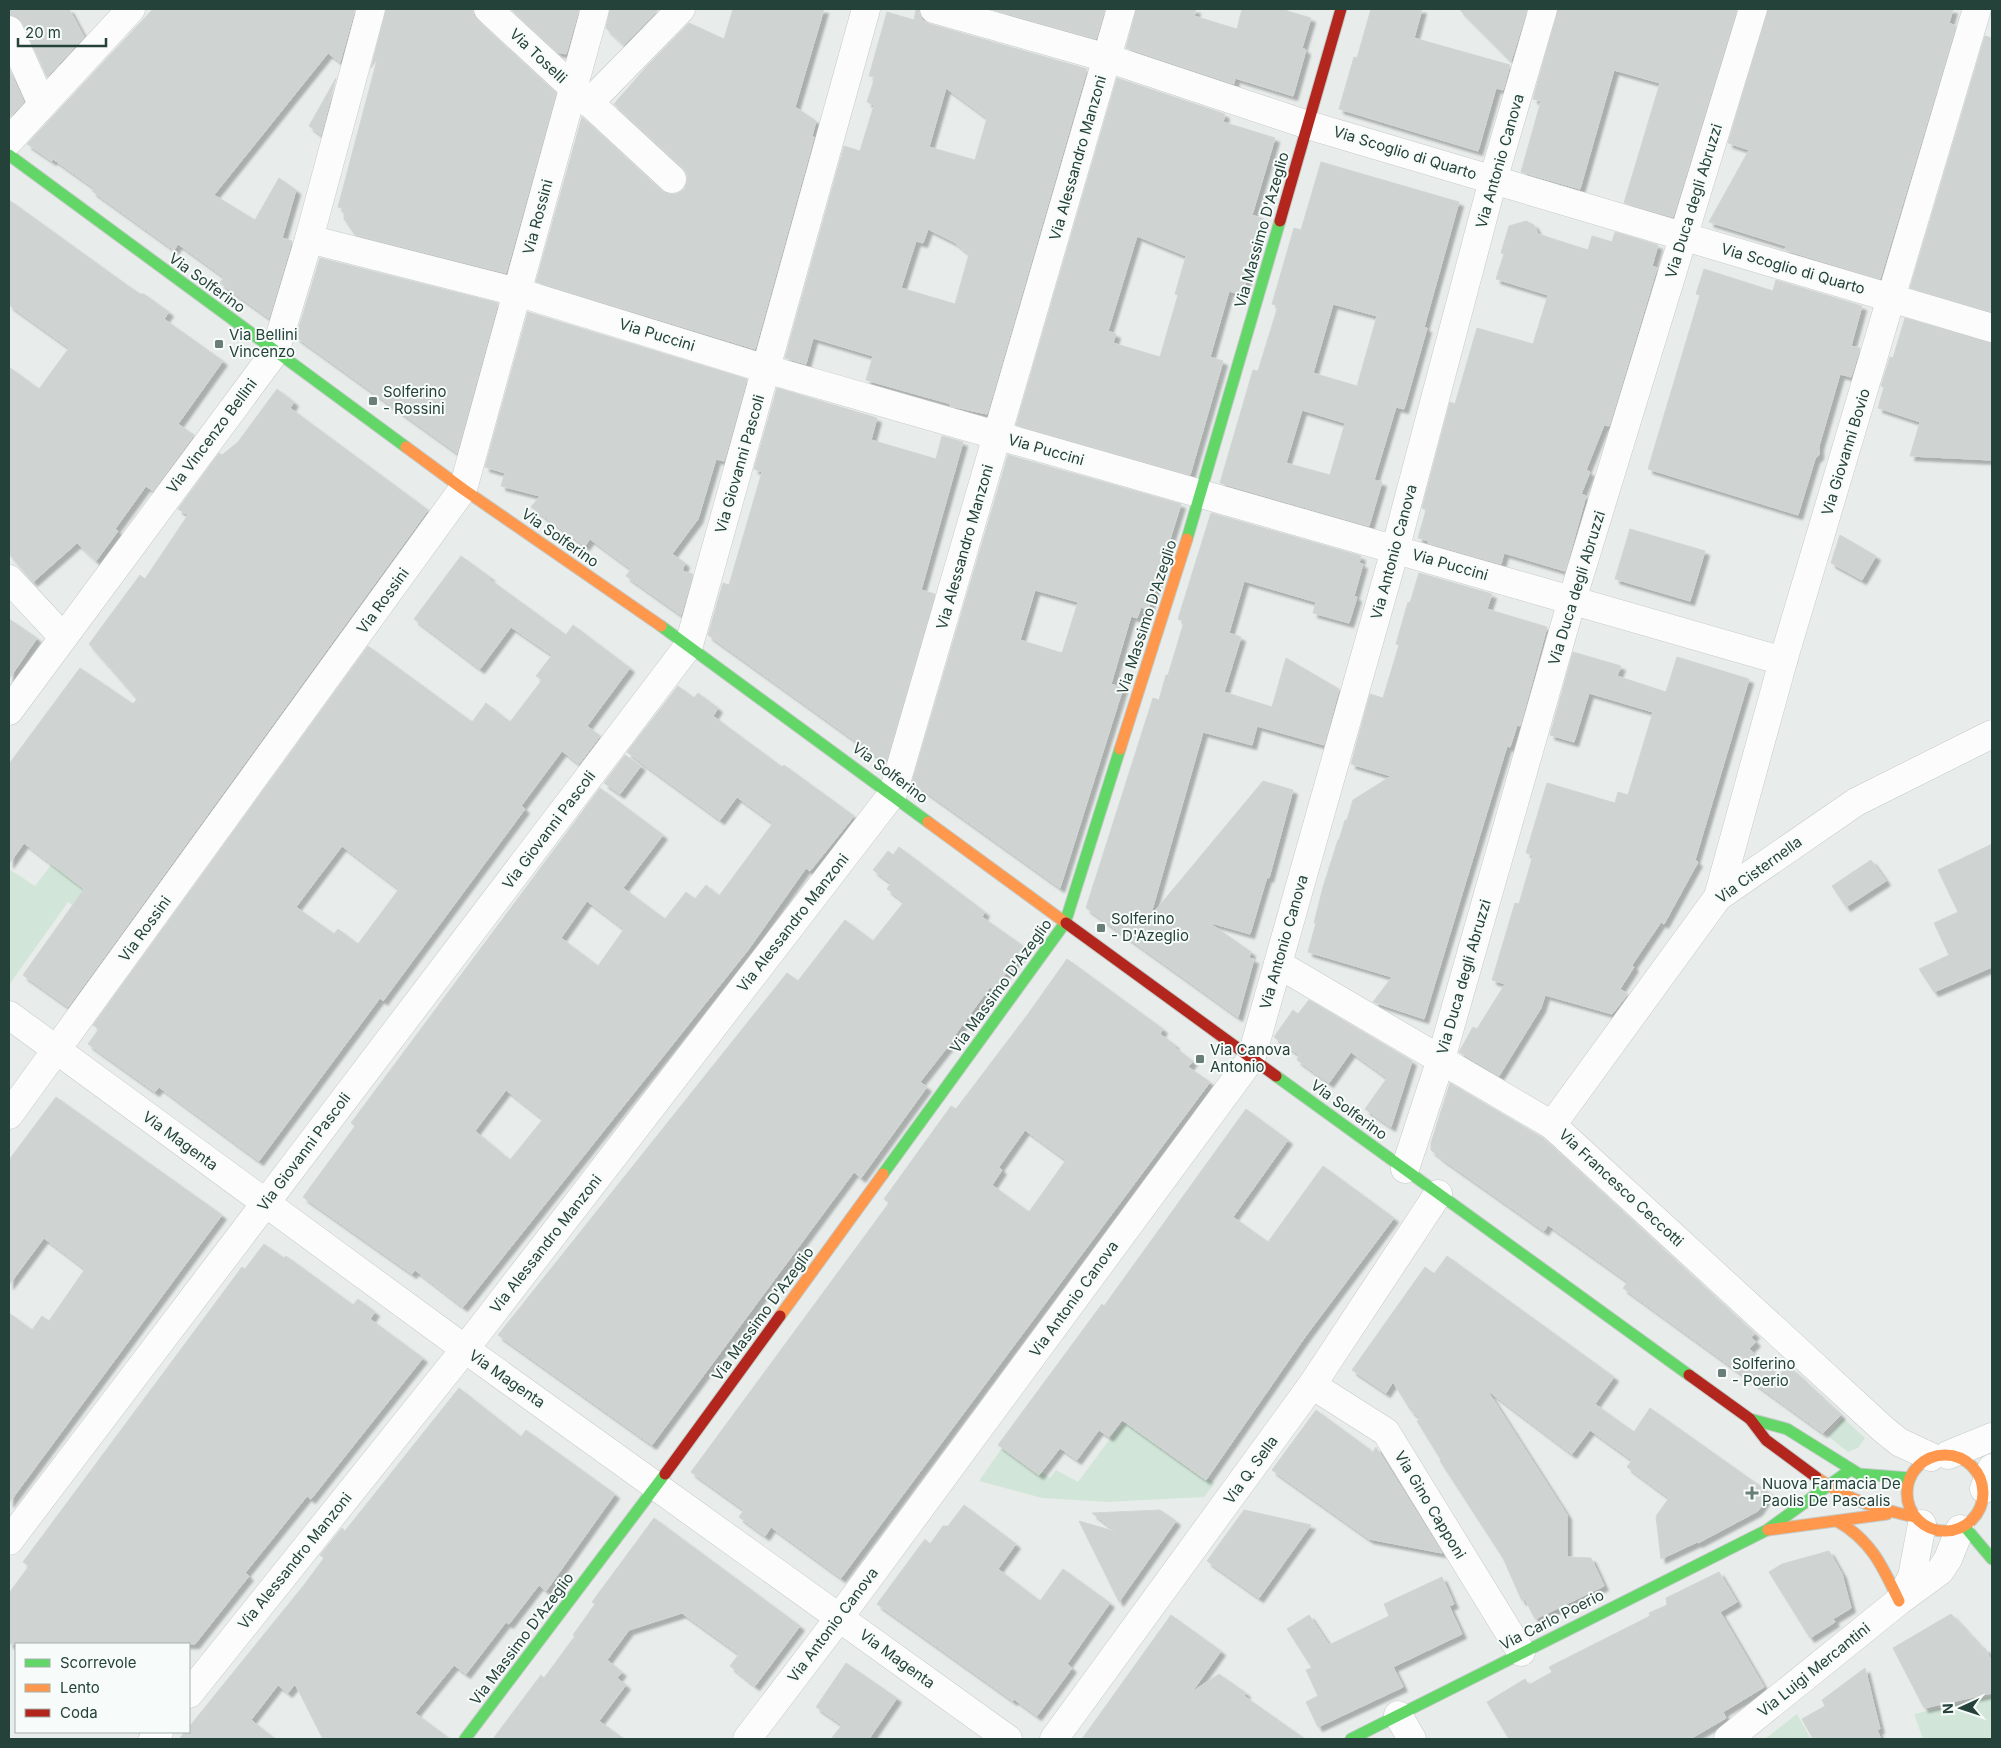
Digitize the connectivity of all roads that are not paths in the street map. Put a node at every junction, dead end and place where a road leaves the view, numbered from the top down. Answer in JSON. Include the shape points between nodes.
{"nodes":[{"id":1,"x":131,"y":9,"type":"edge"},
{"id":2,"x":371,"y":9,"type":"edge"},
{"id":3,"x":488,"y":9,"type":"edge"},
{"id":4,"x":595,"y":9,"type":"edge"},
{"id":5,"x":681,"y":9,"type":"edge"},
{"id":6,"x":866,"y":9,"type":"edge"},
{"id":7,"x":934,"y":9,"type":"edge"},
{"id":8,"x":1121,"y":9,"type":"edge"},
{"id":9,"x":1341,"y":9,"type":"edge"},
{"id":10,"x":1543,"y":9,"type":"edge"},
{"id":11,"x":1753,"y":9,"type":"edge"},
{"id":12,"x":1977,"y":9,"type":"edge"},
{"id":13,"x":9,"y":30,"type":"edge"},
{"id":14,"x":1107,"y":58,"type":"junction"},
{"id":15,"x":581,"y":95,"type":"junction"},
{"id":16,"x":42,"y":104,"type":"junction"},
{"id":17,"x":1308,"y":124,"type":"junction"},
{"id":18,"x":9,"y":141,"type":"edge"},
{"id":19,"x":9,"y":155,"type":"edge"},
{"id":20,"x":672,"y":179,"type":"dead end"},
{"id":21,"x":1493,"y":180,"type":"junction"},
{"id":22,"x":1683,"y":236,"type":"junction"},
{"id":23,"x":309,"y":239,"type":"junction"},
{"id":24,"x":517,"y":292,"type":"junction"},
{"id":25,"x":1892,"y":298,"type":"junction"},
{"id":26,"x":1992,"y":328,"type":"edge"},
{"id":27,"x":275,"y":352,"type":"junction"},
{"id":28,"x":766,"y":369,"type":"junction"},
{"id":29,"x":998,"y":436,"type":"junction"},
{"id":30,"x":464,"y":489,"type":"junction"},
{"id":31,"x":1202,"y":494,"type":"junction"},
{"id":32,"x":1395,"y":550,"type":"junction"},
{"id":33,"x":9,"y":579,"type":"edge"},
{"id":34,"x":1572,"y":600,"type":"junction"},
{"id":35,"x":63,"y":637,"type":"junction"},
{"id":36,"x":690,"y":644,"type":"junction"},
{"id":37,"x":1782,"y":661,"type":"junction"},
{"id":38,"x":9,"y":711,"type":"edge"},
{"id":39,"x":1992,"y":734,"type":"edge"},
{"id":40,"x":893,"y":794,"type":"junction"},
{"id":41,"x":1718,"y":897,"type":"junction"},
{"id":42,"x":1065,"y":923,"type":"junction"},
{"id":43,"x":1278,"y":964,"type":"junction"},
{"id":44,"x":9,"y":1015,"type":"edge"},
{"id":45,"x":56,"y":1052,"type":"junction"},
{"id":46,"x":1251,"y":1058,"type":"junction"},
{"id":47,"x":1441,"y":1059,"type":"junction"},
{"id":48,"x":9,"y":1115,"type":"edge"},
{"id":49,"x":1552,"y":1125,"type":"junction"},
{"id":50,"x":1405,"y":1170,"type":"junction"},
{"id":51,"x":1438,"y":1194,"type":"junction"},
{"id":52,"x":265,"y":1203,"type":"junction"},
{"id":53,"x":465,"y":1349,"type":"junction"},
{"id":54,"x":1312,"y":1385,"type":"junction"},
{"id":55,"x":1750,"y":1419,"type":"junction"},
{"id":56,"x":1992,"y":1437,"type":"edge"},
{"id":57,"x":1939,"y":1456,"type":"junction"},
{"id":58,"x":1850,"y":1470,"type":"junction"},
{"id":59,"x":1910,"y":1478,"type":"junction"},
{"id":60,"x":657,"y":1485,"type":"junction"},
{"id":61,"x":1828,"y":1485,"type":"junction"},
{"id":62,"x":1986,"y":1486,"type":"edge"},
{"id":63,"x":1894,"y":1512,"type":"junction"},
{"id":64,"x":1988,"y":1517,"type":"dead end"},
{"id":65,"x":1837,"y":1521,"type":"junction"},
{"id":66,"x":1918,"y":1521,"type":"junction"},
{"id":67,"x":1962,"y":1528,"type":"junction"},
{"id":68,"x":1767,"y":1530,"type":"junction"},
{"id":69,"x":9,"y":1541,"type":"edge"},
{"id":70,"x":1992,"y":1559,"type":"edge"},
{"id":71,"x":1899,"y":1601,"type":"junction"},
{"id":72,"x":839,"y":1618,"type":"junction"},
{"id":73,"x":1521,"y":1652,"type":"junction"},
{"id":74,"x":190,"y":1693,"type":"edge"},
{"id":75,"x":1398,"y":1715,"type":"junction"},
{"id":76,"x":465,"y":1739,"type":"edge"},
{"id":77,"x":747,"y":1739,"type":"edge"},
{"id":78,"x":1008,"y":1739,"type":"edge"},
{"id":79,"x":1054,"y":1739,"type":"edge"},
{"id":80,"x":1351,"y":1739,"type":"edge"},
{"id":81,"x":1412,"y":1739,"type":"edge"},
{"id":82,"x":1728,"y":1739,"type":"edge"}],
"edges":[{"from":1,"to":16,"type":"street"},
{"from":2,"to":23,"type":"street","name":"Via Vincenzo Bellini"},
{"from":3,"to":15,"type":"street","name":"Via Toselli"},
{"from":4,"to":15,"type":"street","name":"Via Rossini"},
{"from":5,"to":15,"type":"street"},
{"from":6,"to":28,"type":"street","name":"Via Giovanni Pascoli"},
{"from":7,"to":14,"type":"street","name":"Via Scoglio di Quarto"},
{"from":8,"to":14,"type":"street","name":"Via Alessandro Manzoni"},
{"from":9,"to":17,"type":"street","name":"Via Massimo D'Azeglio"},
{"from":10,"to":21,"type":"street","name":"Via Antonio Canova"},
{"from":11,"to":22,"type":"street","name":"Via Duca degli Abruzzi"},
{"from":12,"to":25,"type":"street","name":"Via Giovanni Bovio"},
{"from":13,"to":16,"type":"street"},
{"from":14,"to":17,"type":"street","name":"Via Scoglio di Quarto"},
{"from":14,"to":29,"type":"street","name":"Via Alessandro Manzoni"},
{"from":15,"to":20,"type":"street","name":"Via Toselli"},
{"from":15,"to":24,"type":"street","name":"Via Rossini"},
{"from":16,"to":18,"type":"street"},
{"from":17,"to":21,"type":"street","name":"Via Scoglio di Quarto"},
{"from":17,"to":31,"type":"street","name":"Via Massimo D'Azeglio"},
{"from":19,"to":27,"type":"street","name":"Via Solferino"},
{"from":21,"to":22,"type":"street","name":"Via Scoglio di Quarto"},
{"from":21,"to":32,"type":"street","name":"Via Antonio Canova"},
{"from":22,"to":25,"type":"street","name":"Via Scoglio di Quarto"},
{"from":22,"to":34,"type":"street","name":"Via Duca degli Abruzzi"},
{"from":23,"to":24,"type":"street","name":"Via Puccini"},
{"from":23,"to":27,"type":"street","name":"Via Vincenzo Bellini"},
{"from":24,"to":28,"type":"street","name":"Via Puccini"},
{"from":24,"to":30,"type":"street","name":"Via Rossini"},
{"from":25,"to":26,"type":"street","name":"Via Scoglio di Quarto"},
{"from":25,"to":37,"type":"street","name":"Via Giovanni Bovio"},
{"from":27,"to":30,"type":"street","name":"Via Solferino"},
{"from":27,"to":35,"type":"street","name":"Via Vincenzo Bellini"},
{"from":28,"to":29,"type":"street","name":"Via Puccini"},
{"from":28,"to":36,"type":"street","name":"Via Giovanni Pascoli"},
{"from":29,"to":31,"type":"street","name":"Via Puccini"},
{"from":29,"to":40,"type":"street","name":"Via Alessandro Manzoni"},
{"from":30,"to":36,"type":"street","name":"Via Solferino"},
{"from":30,"to":45,"type":"street","name":"Via Rossini"},
{"from":31,"to":32,"type":"street","name":"Via Puccini"},
{"from":31,"to":42,"type":"street","name":"Via Massimo D'Azeglio"},
{"from":32,"to":34,"type":"street","name":"Via Puccini"},
{"from":32,"to":43,"type":"street","name":"Via Antonio Canova"},
{"from":33,"to":35,"type":"street"},
{"from":34,"to":37,"type":"street","name":"Via Puccini"},
{"from":34,"to":47,"type":"street","name":"Via Duca degli Abruzzi"},
{"from":35,"to":38,"type":"street","name":"Via Vincenzo Bellini"},
{"from":36,"to":40,"type":"street","name":"Via Solferino"},
{"from":36,"to":52,"type":"street","name":"Via Giovanni Pascoli"},
{"from":37,"to":41,"type":"street","name":"Via Giovanni Bovio"},
{"from":39,"to":41,"type":"street","name":"Via Cisternella","via":[[1856,802]]},
{"from":40,"to":42,"type":"street","name":"Via Solferino"},
{"from":40,"to":53,"type":"street","name":"Via Alessandro Manzoni"},
{"from":41,"to":49,"type":"street","name":"Via Cisternella"},
{"from":42,"to":46,"type":"street","name":"Via Solferino"},
{"from":42,"to":60,"type":"street","name":"Via Massimo D'Azeglio"},
{"from":43,"to":46,"type":"street","name":"Via Antonio Canova"},
{"from":43,"to":47,"type":"street","name":"Via Francesco Ceccotti"},
{"from":44,"to":45,"type":"street","name":"Via Magenta"},
{"from":45,"to":48,"type":"street","name":"Via Rossini"},
{"from":45,"to":52,"type":"street","name":"Via Magenta"},
{"from":46,"to":50,"type":"street","name":"Via Solferino"},
{"from":46,"to":72,"type":"street","name":"Via Antonio Canova"},
{"from":47,"to":49,"type":"street","name":"Via Francesco Ceccotti"},
{"from":47,"to":50,"type":"street","name":"Via Duca degli Abruzzi"},
{"from":49,"to":57,"type":"street","name":"Via Francesco Ceccotti","via":[[1899,1442]]},
{"from":50,"to":51,"type":"street","name":"Via Solferino"},
{"from":51,"to":54,"type":"street","name":"Via Q. Sella"},
{"from":51,"to":55,"type":"street","name":"Via Solferino"},
{"from":52,"to":53,"type":"street","name":"Via Magenta"},
{"from":52,"to":69,"type":"street","name":"Via Giovanni Pascoli"},
{"from":53,"to":60,"type":"street","name":"Via Magenta"},
{"from":53,"to":74,"type":"street","name":"Via Alessandro Manzoni"},
{"from":54,"to":73,"type":"street","name":"Via Gino Capponi","via":[[1386,1432]]},
{"from":54,"to":79,"type":"street","name":"Via Q. Sella"},
{"from":55,"to":58,"type":"street","name":"Via Solferino","via":[[1787,1429]]},
{"from":55,"to":61,"type":"street","name":"Via Solferino","via":[[1766,1440]]},
{"from":56,"to":57,"type":"street"},
{"from":57,"to":59,"type":"street","via":[[1922,1462]]},
{"from":57,"to":62,"type":"street","via":[[1958,1457],[1968,1462]]},
{"from":58,"to":59,"type":"street","name":"Via Solferino","via":[[1859,1474]]},
{"from":58,"to":61,"type":"street","name":"Via Carlo Poerio"},
{"from":59,"to":66,"type":"street","via":[[1907,1498]]},
{"from":60,"to":72,"type":"street","name":"Via Magenta"},
{"from":60,"to":76,"type":"street","name":"Via Massimo D'Azeglio"},
{"from":61,"to":63,"type":"street","name":"Via Solferino","via":[[1856,1501]]},
{"from":61,"to":68,"type":"street","name":"Via Carlo Poerio"},
{"from":62,"to":64,"type":"street"},
{"from":62,"to":67,"type":"street","via":[[1976,1517]]},
{"from":63,"to":65,"type":"street","name":"Via Carlo Poerio"},
{"from":63,"to":66,"type":"street","name":"Via Solferino"},
{"from":65,"to":68,"type":"street","name":"Via Carlo Poerio"},
{"from":65,"to":71,"type":"street","via":[[1864,1538],[1878,1558]]},
{"from":66,"to":67,"type":"street","via":[[1940,1532]]},
{"from":66,"to":71,"type":"street","name":"Via Luigi Mercantini","via":[[1912,1577]]},
{"from":67,"to":70,"type":"street"},
{"from":67,"to":71,"type":"street","name":"Via Luigi Mercantini","via":[[1940,1571]]},
{"from":68,"to":73,"type":"street","name":"Via Carlo Poerio"},
{"from":71,"to":82,"type":"street","name":"Via Luigi Mercantini"},
{"from":72,"to":77,"type":"street","name":"Via Antonio Canova"},
{"from":72,"to":78,"type":"street","name":"Via Magenta"},
{"from":73,"to":75,"type":"street","name":"Via Carlo Poerio"},
{"from":75,"to":80,"type":"street","name":"Via Carlo Poerio"},
{"from":75,"to":81,"type":"street"}]}
